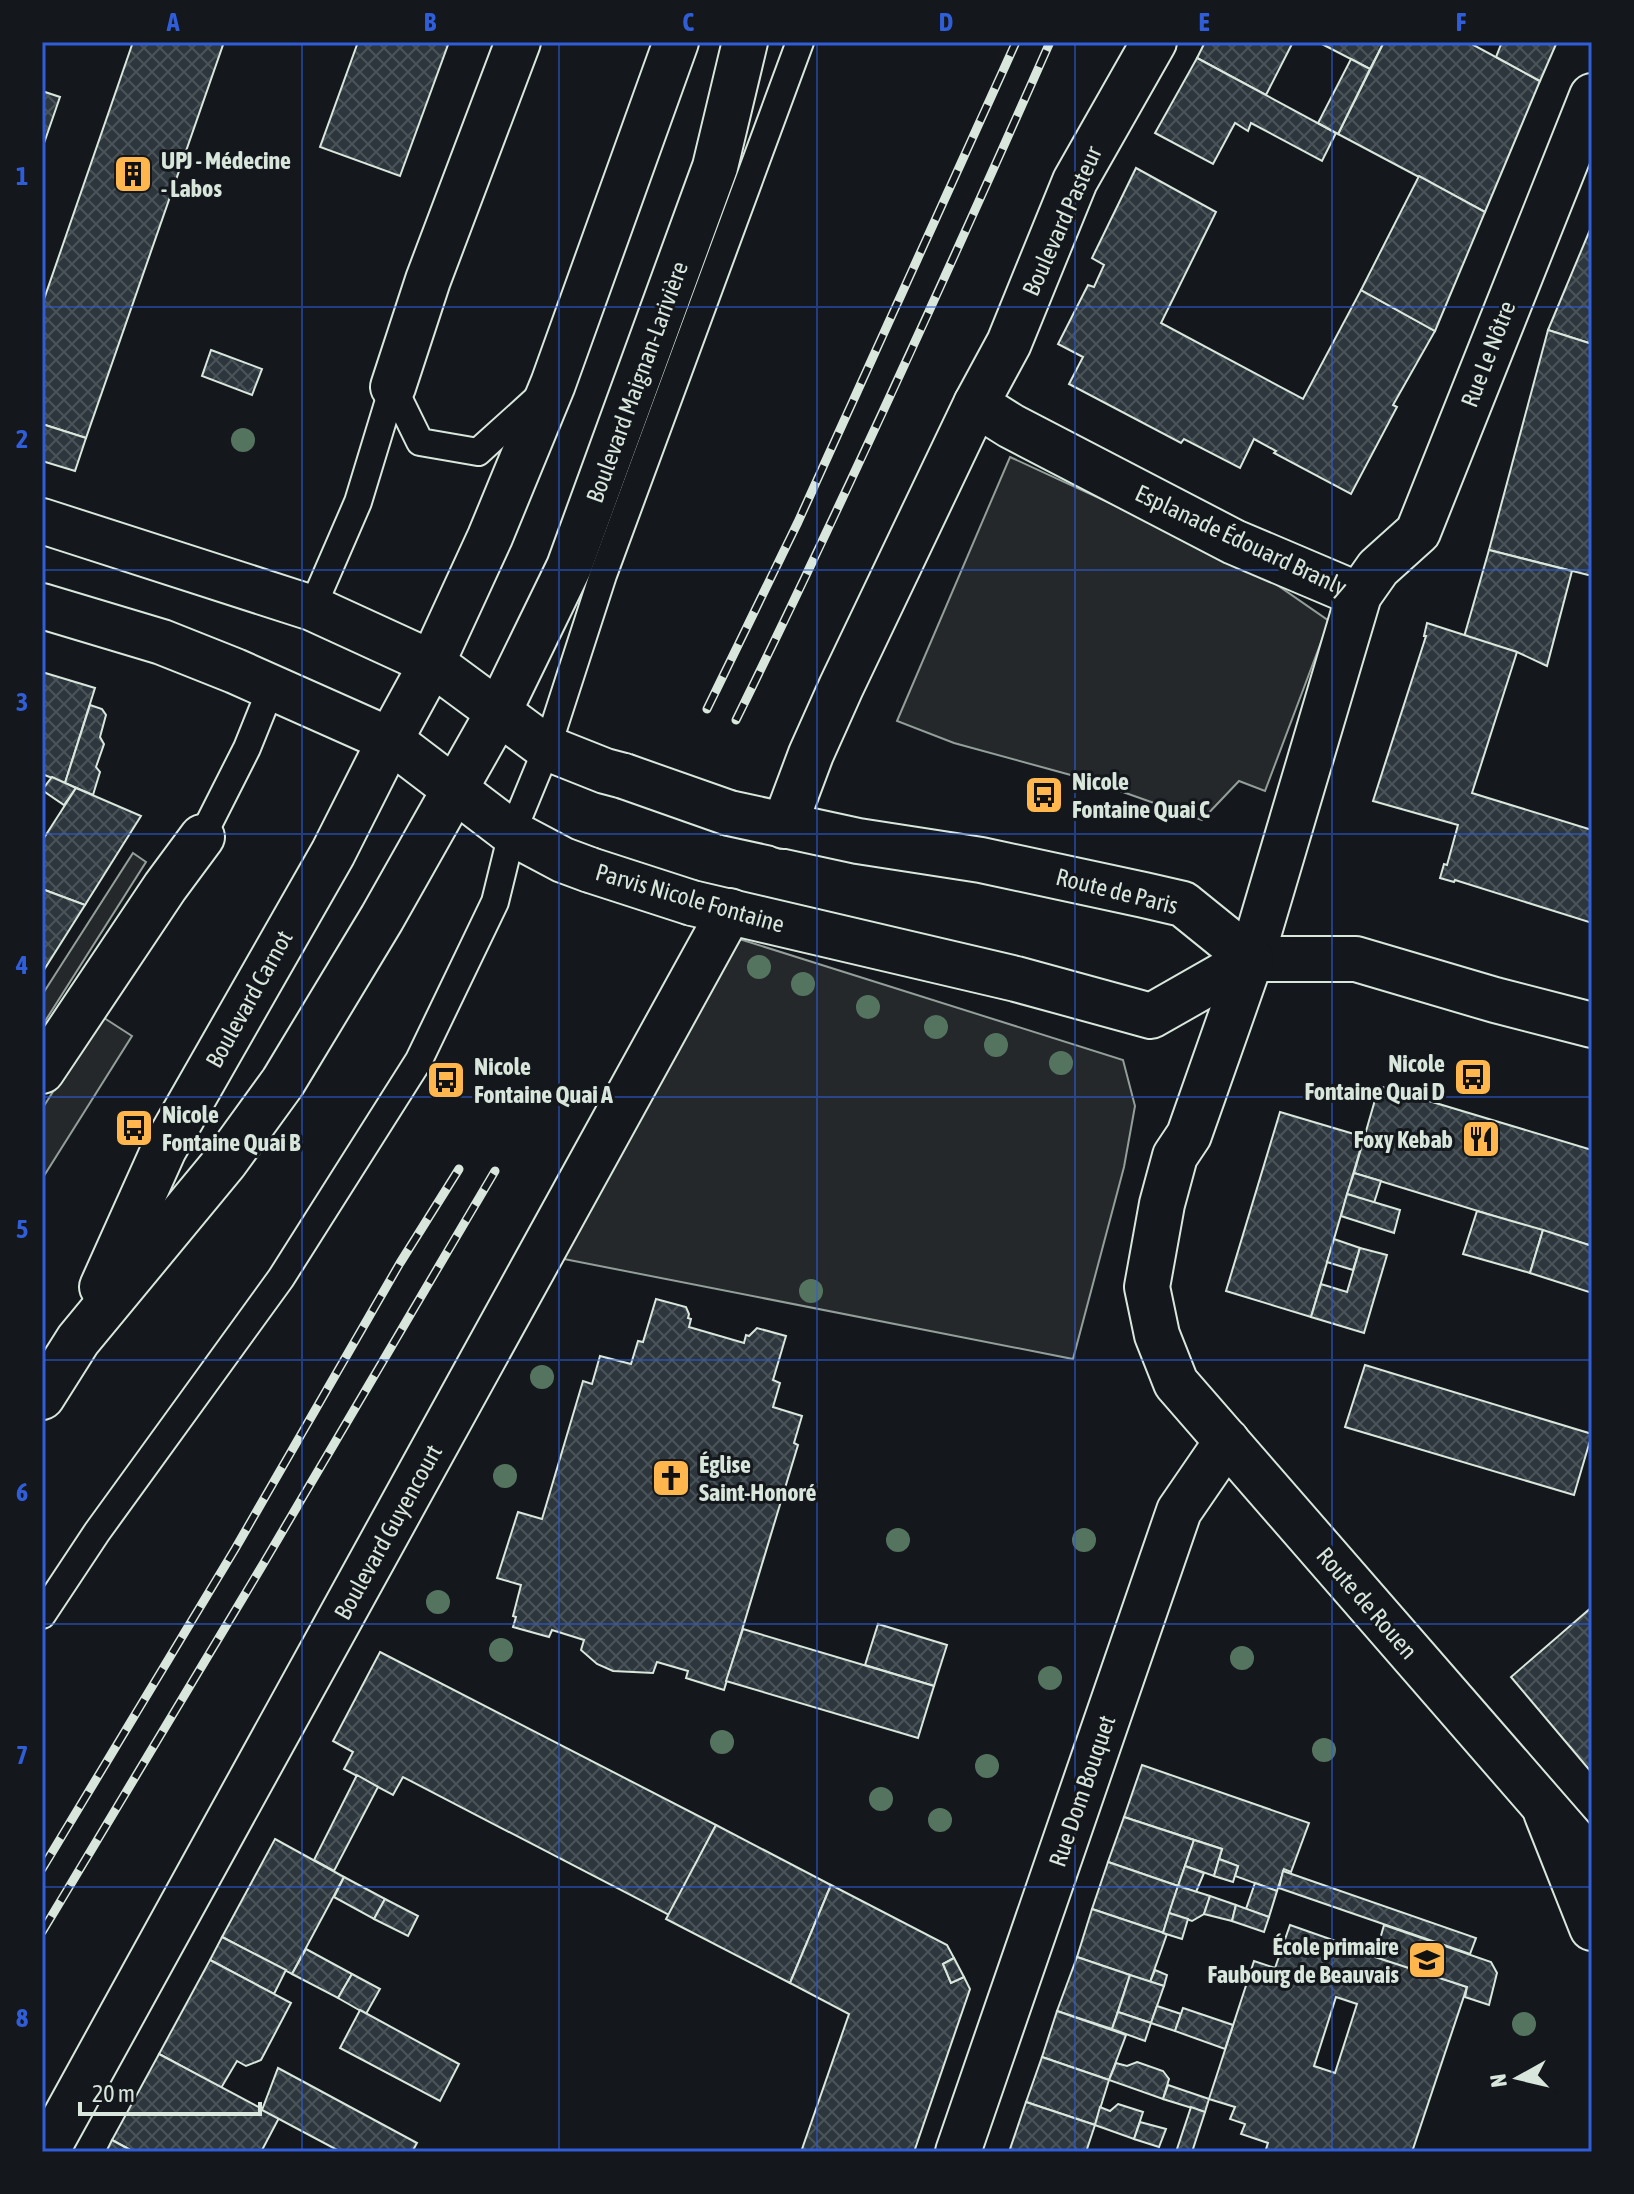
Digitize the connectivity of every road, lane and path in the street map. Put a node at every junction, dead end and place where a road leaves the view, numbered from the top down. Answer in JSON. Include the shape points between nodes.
{"nodes":[{"id":1,"x":518,"y":42,"type":"edge"},
{"id":2,"x":676,"y":42,"type":"edge"},
{"id":3,"x":745,"y":42,"type":"edge"},
{"id":4,"x":800,"y":42,"type":"edge"},
{"id":5,"x":1154,"y":42,"type":"edge"},
{"id":6,"x":1592,"y":96,"type":"edge"},
{"id":7,"x":553,"y":384,"type":"junction"},
{"id":8,"x":393,"y":387,"type":"junction"},
{"id":9,"x":976,"y":404,"type":"junction"},
{"id":10,"x":42,"y":521,"type":"edge"},
{"id":11,"x":1359,"y":595,"type":"junction"},
{"id":12,"x":42,"y":606,"type":"edge"},
{"id":13,"x":312,"y":608,"type":"junction"},
{"id":14,"x":432,"y":663,"type":"junction"},
{"id":15,"x":272,"y":686,"type":"junction"},
{"id":16,"x":499,"y":711,"type":"junction"},
{"id":17,"x":390,"y":740,"type":"junction"},
{"id":18,"x":547,"y":748,"type":"junction"},
{"id":19,"x":455,"y":791,"type":"junction"},
{"id":20,"x":784,"y":826,"type":"junction"},
{"id":21,"x":512,"y":833,"type":"junction"},
{"id":22,"x":202,"y":837,"type":"joint"},
{"id":23,"x":711,"y":907,"type":"junction"},
{"id":24,"x":1251,"y":959,"type":"junction"},
{"id":25,"x":1592,"y":1025,"type":"edge"},
{"id":26,"x":42,"y":1071,"type":"edge"},
{"id":27,"x":1157,"y":1335,"type":"joint"},
{"id":28,"x":78,"y":1340,"type":"junction"},
{"id":29,"x":42,"y":1397,"type":"edge"},
{"id":30,"x":1227,"y":1441,"type":"junction"},
{"id":31,"x":42,"y":1615,"type":"edge"},
{"id":32,"x":1544,"y":1806,"type":"junction"},
{"id":33,"x":1592,"y":1861,"type":"edge"},
{"id":34,"x":1592,"y":1928,"type":"edge"},
{"id":35,"x":46,"y":2152,"type":"edge"},
{"id":36,"x":958,"y":2152,"type":"edge"}],
"edges":[{"from":1,"to":8,"type":"main road"},
{"from":2,"to":7,"type":"main road"},
{"from":3,"to":16,"type":"main road","name":"Boulevard Maignan-Larivière","via":[[715,167],[569,567]]},
{"from":4,"to":18,"type":"lane","via":[[603,575]]},
{"from":5,"to":9,"type":"main road","name":"Boulevard Pasteur","via":[[1075,181],[1009,343]]},
{"from":6,"to":11,"type":"main road","name":"Rue Le Nôtre","via":[[1418,532],[1378,568]]},
{"from":7,"to":8,"type":"lane","via":[[478,452],[420,442]]},
{"from":7,"to":14,"type":"main road"},
{"from":8,"to":13,"type":"lane","via":[[358,502]]},
{"from":9,"to":11,"type":"main road","name":"Esplanade Édouard Branly","via":[[1234,542]]},
{"from":9,"to":20,"type":"main road","via":[[841,687]]},
{"from":10,"to":13,"type":"main road"},
{"from":11,"to":24,"type":"main road","name":"Esplanade Édouard Branly"},
{"from":12,"to":15,"type":"main road","name":"Parvis Nicole Fontaine","via":[[162,642]]},
{"from":13,"to":14,"type":"main road"},
{"from":14,"to":16,"type":"main road"},
{"from":14,"to":17,"type":"main road","name":"Boulevard Carnot"},
{"from":15,"to":17,"type":"main road","name":"Parvis Nicole Fontaine"},
{"from":15,"to":22,"type":"lane"},
{"from":16,"to":18,"type":"main road"},
{"from":16,"to":19,"type":"main road","name":"Boulevard Carnot"},
{"from":17,"to":19,"type":"main road","name":"Parvis Nicole Fontaine"},
{"from":17,"to":28,"type":"main road","name":"Boulevard Carnot","via":[[333,853],[164,1149]]},
{"from":18,"to":20,"type":"main road","name":"Route de Paris","bridge":true,"via":[[729,813]]},
{"from":18,"to":21,"type":"lane"},
{"from":19,"to":21,"type":"main road","name":"Parvis Nicole Fontaine"},
{"from":19,"to":28,"type":"main road","name":"Boulevard Carnot","via":[[283,1082],[225,1162]]},
{"from":20,"to":24,"type":"main road","name":"Route de Paris","via":[[1012,866],[1183,904]]},
{"from":21,"to":23,"type":"main road","name":"Parvis Nicole Fontaine","bridge":true,"via":[[563,860]]},
{"from":21,"to":31,"type":"lane","via":[[495,902],[419,1060],[281,1278]]},
{"from":22,"to":26,"type":"main road"},
{"from":23,"to":24,"type":"main road","name":"Parvis Nicole Fontaine","via":[[1151,1016]]},
{"from":23,"to":35,"type":"main road","name":"Boulevard Guyencourt"},
{"from":24,"to":25,"type":"main road","via":[[1356,959]]},
{"from":24,"to":27,"type":"main road","name":"Esplanade Édouard Branly","via":[[1189,1135],[1175,1156],[1162,1204],[1147,1287]]},
{"from":27,"to":30,"type":"main road","name":"Route de Rouen","via":[[1176,1383]]},
{"from":28,"to":29,"type":"main road","name":"Boulevard Carnot"},
{"from":30,"to":32,"type":"main road","name":"Route de Rouen"},
{"from":30,"to":36,"type":"main road","name":"Rue Dom Bouquet","via":[[1179,1511]]},
{"from":32,"to":33,"type":"main road","name":"Route de Rouen"},
{"from":32,"to":34,"type":"main road"}]}
